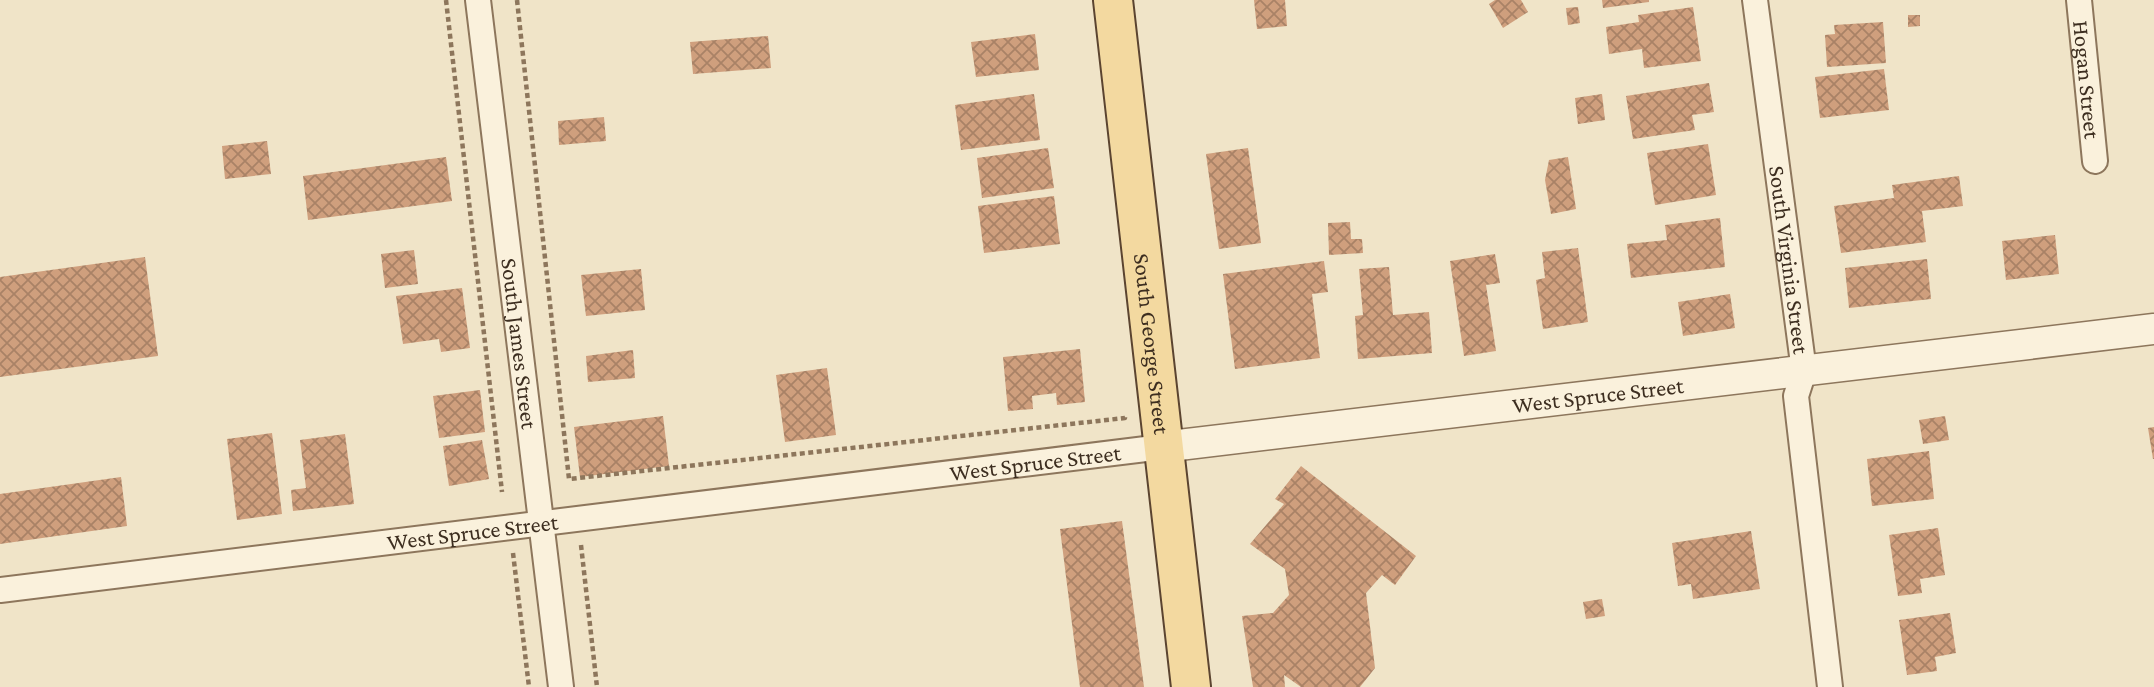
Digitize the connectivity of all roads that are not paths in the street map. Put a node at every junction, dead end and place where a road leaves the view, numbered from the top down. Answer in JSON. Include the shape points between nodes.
{"nodes":[{"id":1,"x":478,"y":0,"type":"edge"},
{"id":2,"x":1113,"y":0,"type":"edge"},
{"id":3,"x":1755,"y":0,"type":"edge"},
{"id":4,"x":2079,"y":0,"type":"edge"},
{"id":5,"x":2095,"y":161,"type":"dead end"},
{"id":6,"x":2154,"y":329,"type":"edge"},
{"id":7,"x":1804,"y":371,"type":"junction"},
{"id":8,"x":1163,"y":447,"type":"junction"},
{"id":9,"x":541,"y":525,"type":"junction"},
{"id":10,"x":0,"y":590,"type":"edge"},
{"id":11,"x":561,"y":687,"type":"edge"},
{"id":12,"x":1191,"y":687,"type":"edge"},
{"id":13,"x":1830,"y":687,"type":"edge"}],
"edges":[{"from":1,"to":9,"type":"street","name":"South James Street"},
{"from":2,"to":8,"type":"main road","name":"South George Street"},
{"from":3,"to":7,"type":"street","name":"South Virginia Street"},
{"from":4,"to":5,"type":"street","name":"Hogan Street"},
{"from":6,"to":7,"type":"street","name":"West Spruce Street"},
{"from":7,"to":8,"type":"street","name":"West Spruce Street"},
{"from":7,"to":13,"type":"street","name":"South Virginia Street","via":[[1796,396]]},
{"from":8,"to":9,"type":"street","name":"West Spruce Street"},
{"from":8,"to":12,"type":"main road","name":"South George Street"},
{"from":9,"to":10,"type":"street","name":"West Spruce Street"},
{"from":9,"to":11,"type":"street","name":"South James Street"}]}
